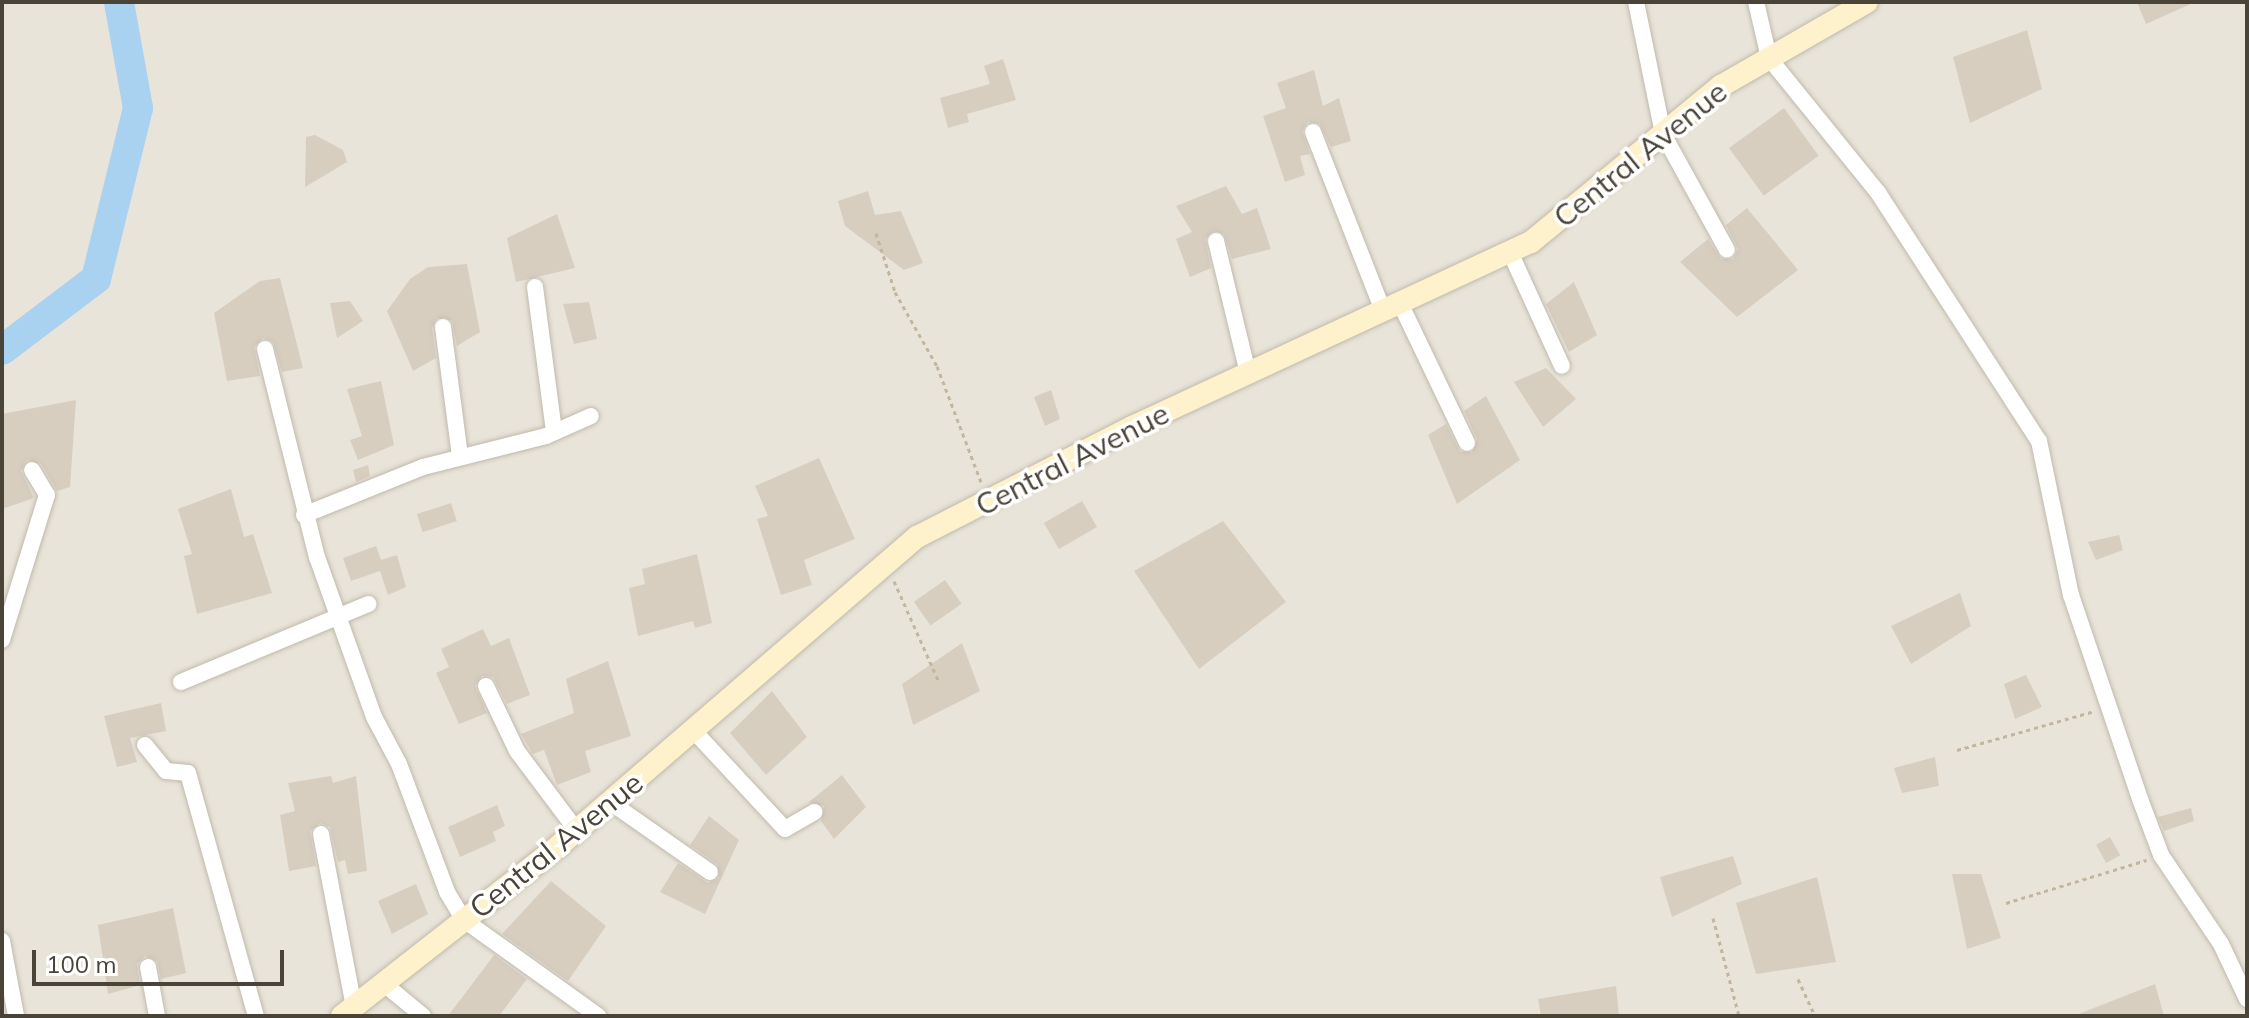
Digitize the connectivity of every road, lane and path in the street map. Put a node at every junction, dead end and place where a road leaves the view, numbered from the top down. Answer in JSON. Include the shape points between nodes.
{"nodes":[{"id":1,"x":1636,"y":2,"type":"edge"},
{"id":2,"x":1756,"y":2,"type":"edge"},
{"id":3,"x":1867,"y":2,"type":"edge"},
{"id":4,"x":1769,"y":58,"type":"junction"},
{"id":5,"x":1313,"y":132,"type":"dead end"},
{"id":6,"x":1663,"y":134,"type":"junction"},
{"id":7,"x":876,"y":233,"type":"dead end"},
{"id":8,"x":1216,"y":241,"type":"dead end"},
{"id":9,"x":1727,"y":250,"type":"dead end"},
{"id":10,"x":1510,"y":252,"type":"junction"},
{"id":11,"x":535,"y":287,"type":"dead end"},
{"id":12,"x":1392,"y":307,"type":"junction"},
{"id":13,"x":443,"y":327,"type":"dead end"},
{"id":14,"x":265,"y":349,"type":"dead end"},
{"id":15,"x":1562,"y":366,"type":"dead end"},
{"id":16,"x":1248,"y":373,"type":"junction"},
{"id":17,"x":591,"y":416,"type":"dead end"},
{"id":18,"x":554,"y":432,"type":"junction"},
{"id":19,"x":1467,"y":443,"type":"dead end"},
{"id":20,"x":460,"y":457,"type":"junction"},
{"id":21,"x":32,"y":470,"type":"dead end"},
{"id":22,"x":989,"y":500,"type":"junction"},
{"id":23,"x":304,"y":515,"type":"junction"},
{"id":24,"x":887,"y":563,"type":"junction"},
{"id":25,"x":368,"y":604,"type":"dead end"},
{"id":26,"x":338,"y":617,"type":"junction"},
{"id":27,"x":2,"y":640,"type":"edge"},
{"id":28,"x":938,"y":680,"type":"dead end"},
{"id":29,"x":181,"y":682,"type":"dead end"},
{"id":30,"x":486,"y":686,"type":"dead end"},
{"id":31,"x":2107,"y":708,"type":"junction"},
{"id":32,"x":693,"y":730,"type":"junction"},
{"id":33,"x":145,"y":745,"type":"dead end"},
{"id":34,"x":1957,"y":750,"type":"dead end"},
{"id":35,"x":610,"y":802,"type":"junction"},
{"id":36,"x":815,"y":812,"type":"dead end"},
{"id":37,"x":577,"y":831,"type":"junction"},
{"id":38,"x":321,"y":834,"type":"dead end"},
{"id":39,"x":2161,"y":855,"type":"junction"},
{"id":40,"x":710,"y":872,"type":"dead end"},
{"id":41,"x":2006,"y":903,"type":"dead end"},
{"id":42,"x":1713,"y":918,"type":"dead end"},
{"id":43,"x":464,"y":920,"type":"junction"},
{"id":44,"x":2,"y":941,"type":"edge"},
{"id":45,"x":148,"y":967,"type":"dead end"},
{"id":46,"x":1798,"y":979,"type":"dead end"},
{"id":47,"x":383,"y":983,"type":"junction"},
{"id":48,"x":2247,"y":999,"type":"edge"},
{"id":49,"x":348,"y":1011,"type":"edge"},
{"id":50,"x":16,"y":1016,"type":"edge"},
{"id":51,"x":157,"y":1016,"type":"edge"},
{"id":52,"x":256,"y":1016,"type":"edge"},
{"id":53,"x":423,"y":1016,"type":"edge"},
{"id":54,"x":598,"y":1016,"type":"edge"},
{"id":55,"x":1739,"y":1016,"type":"edge"},
{"id":56,"x":1815,"y":1016,"type":"edge"}],
"edges":[{"from":1,"to":6,"type":"street"},
{"from":2,"to":4,"type":"street"},
{"from":3,"to":4,"type":"street","name":"Central Avenue"},
{"from":4,"to":6,"type":"street","name":"Central Avenue","via":[[1721,86]]},
{"from":4,"to":31,"type":"street","via":[[1879,194],[2039,441],[2071,595]]},
{"from":5,"to":12,"type":"street"},
{"from":6,"to":9,"type":"street"},
{"from":6,"to":10,"type":"street","name":"Central Avenue","via":[[1531,242]]},
{"from":7,"to":22,"type":"path","via":[[895,292],[937,366],[960,437]]},
{"from":8,"to":16,"type":"street"},
{"from":10,"to":12,"type":"street","name":"Central Avenue"},
{"from":10,"to":15,"type":"street"},
{"from":11,"to":18,"type":"street"},
{"from":12,"to":16,"type":"street","name":"Central Avenue"},
{"from":12,"to":19,"type":"street"},
{"from":13,"to":20,"type":"street"},
{"from":14,"to":23,"type":"street"},
{"from":16,"to":22,"type":"street","name":"Central Avenue"},
{"from":17,"to":18,"type":"street"},
{"from":18,"to":20,"type":"street"},
{"from":20,"to":23,"type":"street"},
{"from":21,"to":27,"type":"street","via":[[47,495]]},
{"from":22,"to":24,"type":"street","name":"Central Avenue","via":[[917,537]]},
{"from":23,"to":26,"type":"street"},
{"from":24,"to":28,"type":"path"},
{"from":24,"to":32,"type":"street","name":"Central Avenue"},
{"from":25,"to":26,"type":"street"},
{"from":26,"to":29,"type":"street"},
{"from":26,"to":43,"type":"street","via":[[374,717]]},
{"from":30,"to":37,"type":"street","via":[[517,751]]},
{"from":31,"to":34,"type":"path"},
{"from":31,"to":39,"type":"street"},
{"from":32,"to":35,"type":"street","name":"Central Avenue"},
{"from":32,"to":36,"type":"street","via":[[785,829]]},
{"from":33,"to":52,"type":"street","via":[[166,771],[188,773]]},
{"from":35,"to":37,"type":"street","name":"Central Avenue"},
{"from":35,"to":40,"type":"street"},
{"from":37,"to":43,"type":"street","name":"Central Avenue"},
{"from":38,"to":49,"type":"street"},
{"from":39,"to":41,"type":"path"},
{"from":39,"to":48,"type":"street","via":[[2221,944]]},
{"from":42,"to":55,"type":"path"},
{"from":43,"to":47,"type":"street","name":"Central Avenue"},
{"from":43,"to":54,"type":"street"},
{"from":44,"to":50,"type":"street"},
{"from":45,"to":51,"type":"street"},
{"from":46,"to":56,"type":"path"},
{"from":47,"to":49,"type":"street","name":"Central Avenue"},
{"from":47,"to":53,"type":"street"}]}
